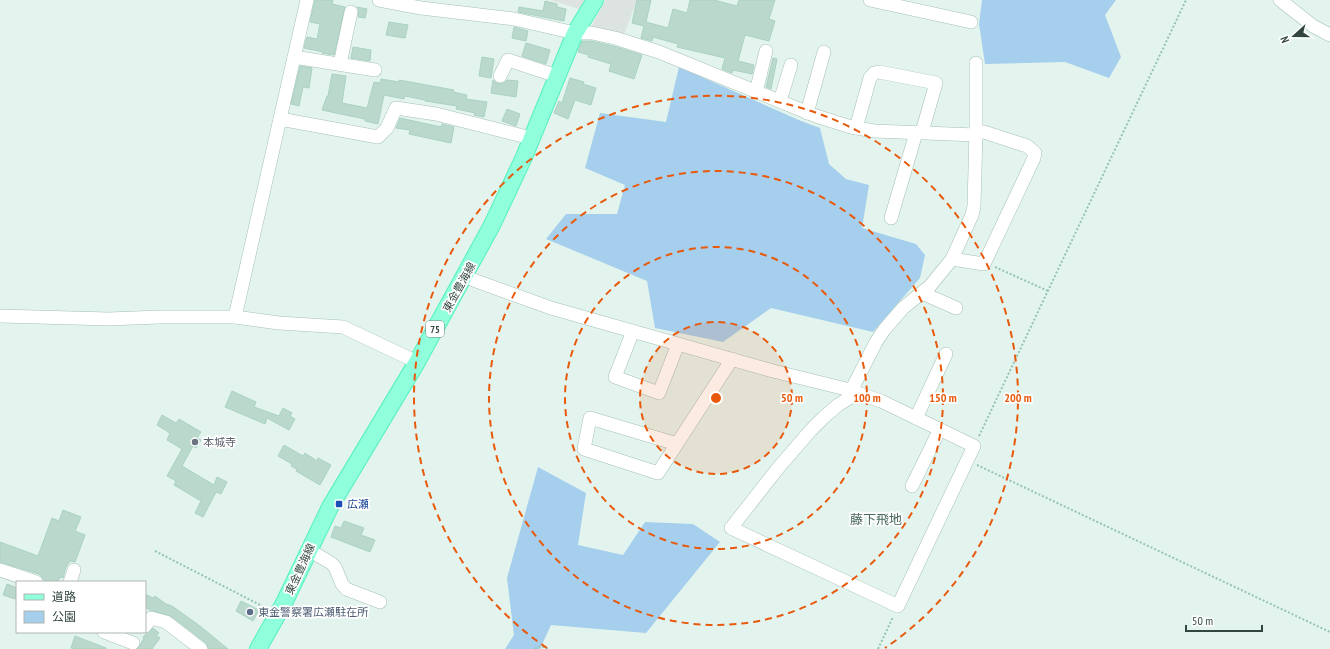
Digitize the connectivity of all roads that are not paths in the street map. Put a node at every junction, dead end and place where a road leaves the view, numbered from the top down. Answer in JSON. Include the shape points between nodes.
{"nodes":[{"id":1,"x":307,"y":0,"type":"edge"},
{"id":2,"x":379,"y":0,"type":"edge"},
{"id":3,"x":870,"y":0,"type":"edge"},
{"id":4,"x":1280,"y":0,"type":"edge"},
{"id":5,"x":590,"y":2,"type":"edge"},
{"id":6,"x":351,"y":12,"type":"dead end"},
{"id":7,"x":971,"y":22,"type":"dead end"},
{"id":8,"x":575,"y":33,"type":"junction"},
{"id":9,"x":1330,"y":35,"type":"edge"},
{"id":10,"x":766,"y":51,"type":"dead end"},
{"id":11,"x":824,"y":52,"type":"dead end"},
{"id":12,"x":294,"y":57,"type":"junction"},
{"id":13,"x":976,"y":63,"type":"dead end"},
{"id":14,"x":340,"y":64,"type":"junction"},
{"id":15,"x":791,"y":65,"type":"dead end"},
{"id":16,"x":375,"y":70,"type":"dead end"},
{"id":17,"x":500,"y":76,"type":"dead end"},
{"id":18,"x":557,"y":76,"type":"junction"},
{"id":19,"x":756,"y":92,"type":"junction"},
{"id":20,"x":780,"y":102,"type":"junction"},
{"id":21,"x":807,"y":113,"type":"junction"},
{"id":22,"x":280,"y":119,"type":"junction"},
{"id":23,"x":856,"y":128,"type":"junction"},
{"id":24,"x":919,"y":132,"type":"junction"},
{"id":25,"x":976,"y":133,"type":"junction"},
{"id":26,"x":531,"y":138,"type":"junction"},
{"id":27,"x":891,"y":218,"type":"dead end"},
{"id":28,"x":952,"y":259,"type":"junction"},
{"id":29,"x":464,"y":277,"type":"junction"},
{"id":30,"x":922,"y":293,"type":"junction"},
{"id":31,"x":956,"y":308,"type":"dead end"},
{"id":32,"x":0,"y":316,"type":"edge"},
{"id":33,"x":235,"y":317,"type":"junction"},
{"id":34,"x":633,"y":331,"type":"junction"},
{"id":35,"x":678,"y":344,"type":"junction"},
{"id":36,"x":946,"y":354,"type":"dead end"},
{"id":37,"x":732,"y":360,"type":"junction"},
{"id":38,"x":417,"y":362,"type":"junction"},
{"id":39,"x":854,"y":392,"type":"junction"},
{"id":40,"x":916,"y":418,"type":"junction"},
{"id":41,"x":940,"y":429,"type":"junction"},
{"id":42,"x":677,"y":444,"type":"junction"},
{"id":43,"x":912,"y":486,"type":"dead end"},
{"id":44,"x":309,"y":550,"type":"junction"},
{"id":45,"x":0,"y":570,"type":"edge"},
{"id":46,"x":33,"y":581,"type":"edge"},
{"id":47,"x":380,"y":602,"type":"dead end"},
{"id":48,"x":146,"y":625,"type":"edge"},
{"id":49,"x":106,"y":633,"type":"edge"},
{"id":50,"x":140,"y":633,"type":"edge"},
{"id":51,"x":130,"y":646,"type":"edge"},
{"id":52,"x":201,"y":649,"type":"edge"},
{"id":53,"x":258,"y":649,"type":"edge"}],
"edges":[{"from":1,"to":12,"type":"street"},
{"from":2,"to":8,"type":"street","via":[[421,8],[514,19]]},
{"from":3,"to":7,"type":"street"},
{"from":4,"to":9,"type":"street"},
{"from":5,"to":8,"type":"main road","name":"東金豊海線","number":"75"},
{"from":6,"to":14,"type":"street"},
{"from":8,"to":18,"type":"main road","name":"東金豊海線","number":"75"},
{"from":8,"to":19,"type":"street","via":[[592,33],[659,52]]},
{"from":10,"to":19,"type":"street"},
{"from":11,"to":21,"type":"street"},
{"from":12,"to":14,"type":"street"},
{"from":12,"to":22,"type":"street"},
{"from":13,"to":25,"type":"street"},
{"from":14,"to":16,"type":"street"},
{"from":15,"to":20,"type":"street"},
{"from":17,"to":18,"type":"street","via":[[508,60]]},
{"from":18,"to":26,"type":"main road","name":"東金豊海線","number":"75"},
{"from":19,"to":20,"type":"street"},
{"from":20,"to":21,"type":"street"},
{"from":21,"to":23,"type":"street"},
{"from":22,"to":26,"type":"street","via":[[378,137],[387,128],[396,108],[436,114]]},
{"from":22,"to":33,"type":"street"},
{"from":23,"to":24,"type":"street"},
{"from":23,"to":24,"type":"street","via":[[870,78],[879,72],[936,83]]},
{"from":24,"to":25,"type":"street"},
{"from":24,"to":27,"type":"street"},
{"from":25,"to":28,"type":"street","via":[[974,206]]},
{"from":25,"to":28,"type":"street","via":[[984,132],[1027,146],[1035,153],[984,264]]},
{"from":26,"to":29,"type":"main road","name":"東金豊海線","number":"75","via":[[492,225]]},
{"from":28,"to":30,"type":"street"},
{"from":29,"to":34,"type":"street","via":[[551,308]]},
{"from":29,"to":38,"type":"main road","name":"東金豊海線","number":"75"},
{"from":30,"to":31,"type":"street"},
{"from":30,"to":39,"type":"street","via":[[903,308],[884,330]]},
{"from":32,"to":33,"type":"street","via":[[109,319]]},
{"from":33,"to":38,"type":"street","via":[[343,327]]},
{"from":34,"to":35,"type":"street"},
{"from":34,"to":35,"type":"street","via":[[615,377],[658,393]]},
{"from":35,"to":37,"type":"street"},
{"from":36,"to":40,"type":"street"},
{"from":37,"to":39,"type":"street"},
{"from":37,"to":42,"type":"street"},
{"from":38,"to":44,"type":"main road","name":"東金豊海線","number":"75","via":[[330,507]]},
{"from":39,"to":40,"type":"street","via":[[881,400]]},
{"from":39,"to":41,"type":"street","via":[[811,430],[731,528],[898,606],[974,446]]},
{"from":40,"to":41,"type":"street"},
{"from":41,"to":43,"type":"street"},
{"from":42,"to":42,"type":"street","via":[[658,473],[584,449],[590,418]]},
{"from":44,"to":47,"type":"street","via":[[335,567],[346,589]]},
{"from":44,"to":53,"type":"main road","name":"東金豊海線","number":"75"},
{"from":45,"to":46,"type":"street"},
{"from":48,"to":52,"type":"street","via":[[151,618],[166,622]]},
{"from":49,"to":51,"type":"street"},
{"from":50,"to":51,"type":"street"}]}
